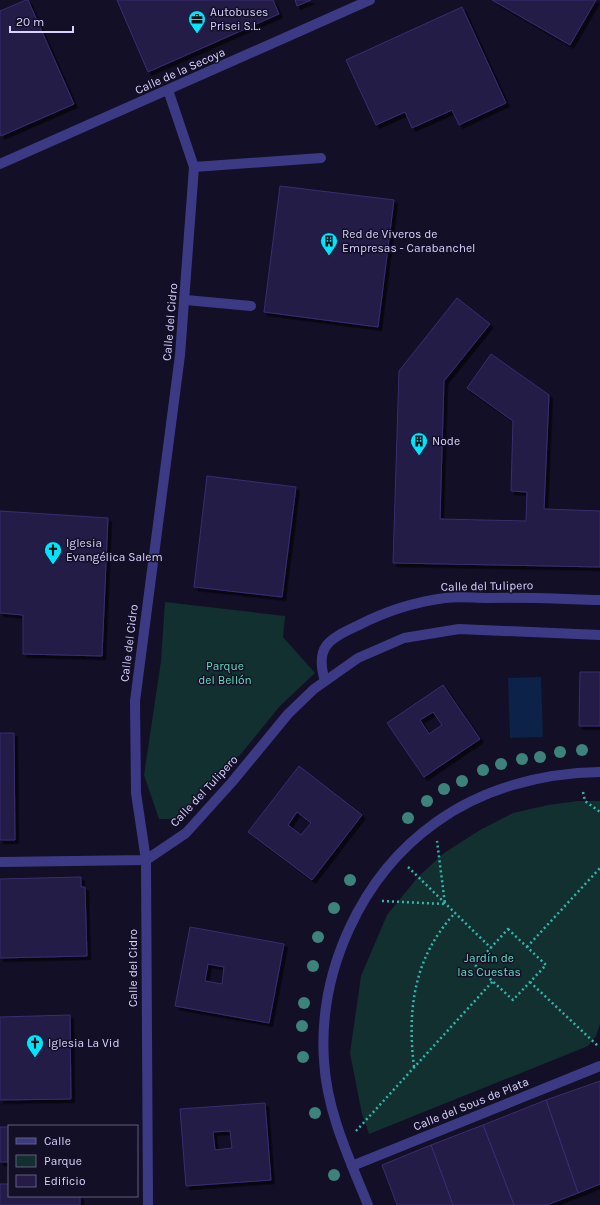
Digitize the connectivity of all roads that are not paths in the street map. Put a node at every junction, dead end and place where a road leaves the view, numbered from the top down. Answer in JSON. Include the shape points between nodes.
{"nodes":[{"id":1,"x":370,"y":0,"type":"edge"},
{"id":2,"x":168,"y":90,"type":"junction"},
{"id":3,"x":321,"y":158,"type":"dead end"},
{"id":4,"x":0,"y":164,"type":"edge"},
{"id":5,"x":194,"y":167,"type":"junction"},
{"id":6,"x":186,"y":300,"type":"junction"},
{"id":7,"x":251,"y":306,"type":"dead end"},
{"id":8,"x":600,"y":600,"type":"edge"},
{"id":9,"x":600,"y":635,"type":"edge"},
{"id":10,"x":325,"y":680,"type":"junction"},
{"id":11,"x":600,"y":772,"type":"edge"},
{"id":12,"x":146,"y":860,"type":"junction"},
{"id":13,"x":0,"y":862,"type":"edge"},
{"id":14,"x":600,"y":1066,"type":"edge"},
{"id":15,"x":352,"y":1166,"type":"junction"},
{"id":16,"x":148,"y":1205,"type":"edge"},
{"id":17,"x":368,"y":1205,"type":"edge"}],
"edges":[{"from":1,"to":2,"type":"street","name":"Calle de la Secoya"},
{"from":2,"to":4,"type":"street","name":"Calle de la Secoya"},
{"from":2,"to":5,"type":"street","name":"Calle del Cidro"},
{"from":3,"to":5,"type":"street"},
{"from":5,"to":6,"type":"street","name":"Calle del Cidro"},
{"from":6,"to":7,"type":"street"},
{"from":6,"to":12,"type":"street","name":"Calle del Cidro","via":[[135,701],[136,793]]},
{"from":8,"to":10,"type":"street","name":"Calle del Tulipero","via":[[525,597],[446,598],[401,607],[333,638],[323,650],[321,666]]},
{"from":9,"to":10,"type":"street","name":"Calle del Tulipero","via":[[459,629],[431,632],[404,638],[381,647],[358,658]]},
{"from":10,"to":12,"type":"street","name":"Calle del Tulipero","via":[[288,714],[186,833]]},
{"from":11,"to":15,"type":"street","via":[[556,775],[520,782],[471,802],[435,823],[398,856],[364,900],[336,960],[323,1022],[324,1062],[332,1113]]},
{"from":12,"to":13,"type":"street"},
{"from":12,"to":16,"type":"street","name":"Calle del Cidro"},
{"from":14,"to":15,"type":"street","name":"Calle del Sous de Plata"},
{"from":15,"to":17,"type":"street"}]}
